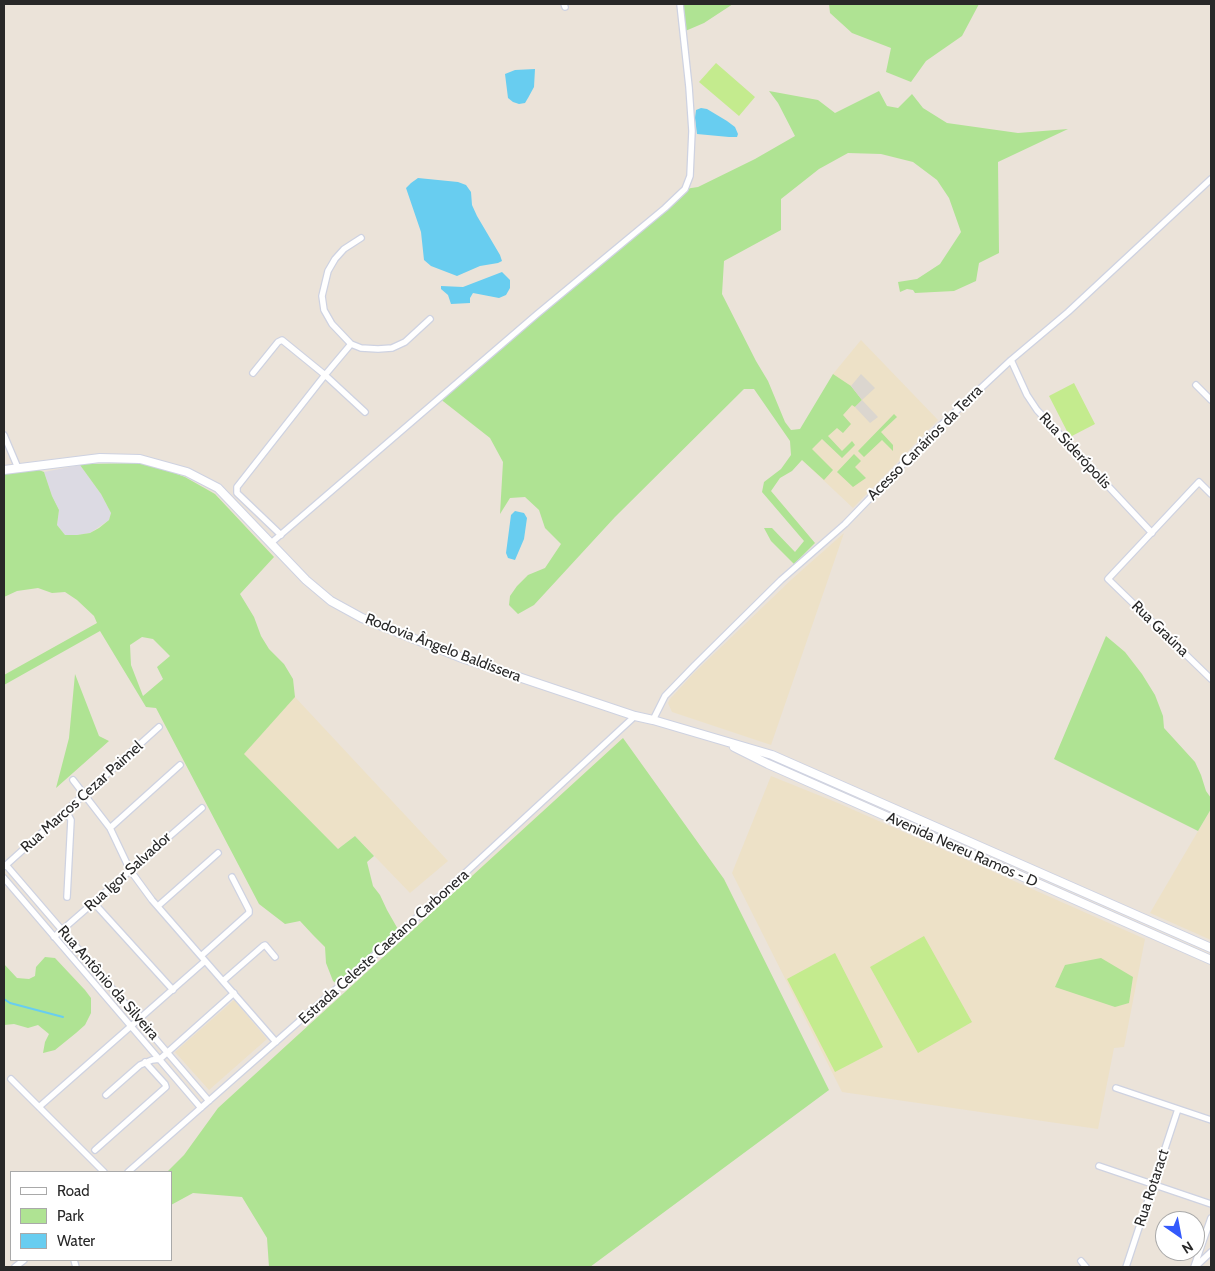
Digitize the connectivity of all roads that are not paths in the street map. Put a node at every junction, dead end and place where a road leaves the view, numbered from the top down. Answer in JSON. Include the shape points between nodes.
{"nodes":[{"id":1,"x":680,"y":4,"type":"edge"},
{"id":2,"x":1211,"y":179,"type":"edge"},
{"id":3,"x":361,"y":238,"type":"dead end"},
{"id":4,"x":430,"y":319,"type":"dead end"},
{"id":5,"x":351,"y":344,"type":"junction"},
{"id":6,"x":1011,"y":360,"type":"junction"},
{"id":7,"x":253,"y":373,"type":"dead end"},
{"id":8,"x":324,"y":375,"type":"junction"},
{"id":9,"x":1196,"y":385,"type":"dead end"},
{"id":10,"x":1211,"y":400,"type":"edge"},
{"id":11,"x":365,"y":412,"type":"dead end"},
{"id":12,"x":4,"y":435,"type":"edge"},
{"id":13,"x":18,"y":468,"type":"junction"},
{"id":14,"x":4,"y":470,"type":"edge"},
{"id":15,"x":1211,"y":494,"type":"edge"},
{"id":16,"x":1152,"y":533,"type":"junction"},
{"id":17,"x":281,"y":535,"type":"junction"},
{"id":18,"x":271,"y":543,"type":"junction"},
{"id":19,"x":1211,"y":679,"type":"edge"},
{"id":20,"x":635,"y":716,"type":"junction"},
{"id":21,"x":653,"y":720,"type":"junction"},
{"id":22,"x":160,"y":727,"type":"dead end"},
{"id":23,"x":714,"y":737,"type":"junction"},
{"id":24,"x":180,"y":765,"type":"dead end"},
{"id":25,"x":73,"y":780,"type":"dead end"},
{"id":26,"x":84,"y":795,"type":"junction"},
{"id":27,"x":202,"y":808,"type":"dead end"},
{"id":28,"x":66,"y":811,"type":"junction"},
{"id":29,"x":110,"y":828,"type":"junction"},
{"id":30,"x":218,"y":853,"type":"dead end"},
{"id":31,"x":5,"y":866,"type":"edge"},
{"id":32,"x":1029,"y":868,"type":"junction"},
{"id":33,"x":130,"y":870,"type":"junction"},
{"id":34,"x":232,"y":876,"type":"dead end"},
{"id":35,"x":4,"y":878,"type":"edge"},
{"id":36,"x":1025,"y":878,"type":"junction"},
{"id":37,"x":67,"y":897,"type":"dead end"},
{"id":38,"x":94,"y":903,"type":"junction"},
{"id":39,"x":158,"y":906,"type":"junction"},
{"id":40,"x":62,"y":930,"type":"junction"},
{"id":41,"x":54,"y":937,"type":"junction"},
{"id":42,"x":1211,"y":948,"type":"edge"},
{"id":43,"x":275,"y":957,"type":"dead end"},
{"id":44,"x":203,"y":958,"type":"junction"},
{"id":45,"x":1211,"y":960,"type":"edge"},
{"id":46,"x":223,"y":981,"type":"junction"},
{"id":47,"x":173,"y":990,"type":"junction"},
{"id":48,"x":234,"y":994,"type":"junction"},
{"id":49,"x":139,"y":1020,"type":"junction"},
{"id":50,"x":132,"y":1026,"type":"junction"},
{"id":51,"x":276,"y":1042,"type":"junction"},
{"id":52,"x":168,"y":1053,"type":"junction"},
{"id":53,"x":160,"y":1059,"type":"junction"},
{"id":54,"x":145,"y":1062,"type":"junction"},
{"id":55,"x":11,"y":1079,"type":"dead end"},
{"id":56,"x":1116,"y":1088,"type":"dead end"},
{"id":57,"x":106,"y":1095,"type":"dead end"},
{"id":58,"x":210,"y":1101,"type":"junction"},
{"id":59,"x":39,"y":1107,"type":"junction"},
{"id":60,"x":201,"y":1108,"type":"junction"},
{"id":61,"x":1178,"y":1109,"type":"junction"},
{"id":62,"x":1211,"y":1120,"type":"edge"},
{"id":63,"x":95,"y":1150,"type":"dead end"},
{"id":64,"x":1099,"y":1166,"type":"dead end"},
{"id":65,"x":103,"y":1171,"type":"edge"},
{"id":66,"x":129,"y":1171,"type":"edge"},
{"id":67,"x":1153,"y":1184,"type":"junction"},
{"id":68,"x":1211,"y":1204,"type":"edge"},
{"id":69,"x":1211,"y":1218,"type":"edge"},
{"id":70,"x":1211,"y":1252,"type":"edge"},
{"id":71,"x":1081,"y":1261,"type":"dead end"},
{"id":72,"x":1086,"y":1267,"type":"edge"},
{"id":73,"x":1126,"y":1267,"type":"edge"},
{"id":74,"x":1195,"y":1267,"type":"edge"}],
"edges":[{"from":1,"to":17,"type":"street","via":[[692,130],[690,176],[685,189]]},
{"from":2,"to":6,"type":"street","name":"Acesso Canários da Terra","via":[[1068,312]]},
{"from":3,"to":5,"type":"street","via":[[335,259],[328,271],[322,296],[324,310],[332,324]]},
{"from":4,"to":5,"type":"street","via":[[405,342],[392,348],[378,350]]},
{"from":5,"to":8,"type":"street"},
{"from":6,"to":16,"type":"street","name":"Rua Siderópolis","via":[[1037,410]]},
{"from":6,"to":21,"type":"street","name":"Acesso Canários da Terra","via":[[696,665],[666,696]]},
{"from":7,"to":8,"type":"street","via":[[282,340]]},
{"from":8,"to":11,"type":"street"},
{"from":8,"to":17,"type":"street","via":[[237,487],[237,493]]},
{"from":9,"to":10,"type":"street"},
{"from":12,"to":13,"type":"street"},
{"from":13,"to":14,"type":"street","name":"Rodovia Ângelo Baldissera"},
{"from":13,"to":18,"type":"street","name":"Rodovia Ângelo Baldissera","via":[[100,458],[140,459],[163,464],[218,488]]},
{"from":15,"to":16,"type":"street","via":[[1199,482]]},
{"from":16,"to":19,"type":"street","name":"Rua Graúna","via":[[1108,579]]},
{"from":17,"to":18,"type":"street"},
{"from":18,"to":20,"type":"street","name":"Rodovia Ângelo Baldissera","via":[[331,601],[362,618],[462,658]]},
{"from":20,"to":21,"type":"street","name":"Avenida Nereu Ramos - D"},
{"from":20,"to":51,"type":"street","name":"Estrada Celeste Caetano Carbonera"},
{"from":21,"to":23,"type":"street","name":"Avenida Nereu Ramos - D"},
{"from":22,"to":26,"type":"street","name":"Rua Marcos Cezar Paimel"},
{"from":23,"to":32,"type":"street","name":"Avenida Nereu Ramos - D","via":[[772,755]]},
{"from":23,"to":36,"type":"street","name":"Avenida Nereu Ramos - D"},
{"from":24,"to":29,"type":"street"},
{"from":25,"to":26,"type":"street"},
{"from":26,"to":28,"type":"street","name":"Rua Marcos Cezar Paimel"},
{"from":26,"to":29,"type":"street"},
{"from":27,"to":33,"type":"street","name":"Rua Igor Salvador"},
{"from":28,"to":31,"type":"street","name":"Rua Marcos Cezar Paimel"},
{"from":28,"to":37,"type":"street","via":[[71,820]]},
{"from":29,"to":33,"type":"street"},
{"from":30,"to":39,"type":"street"},
{"from":31,"to":40,"type":"street","name":"Rua Antônio da Silveira"},
{"from":32,"to":36,"type":"street"},
{"from":32,"to":42,"type":"street","name":"Avenida Nereu Ramos - D"},
{"from":33,"to":38,"type":"street","name":"Rua Igor Salvador"},
{"from":33,"to":39,"type":"street"},
{"from":34,"to":44,"type":"street","via":[[249,913]]},
{"from":35,"to":41,"type":"street","name":"Rua Antônio da Silveira"},
{"from":36,"to":45,"type":"street","name":"Avenida Nereu Ramos - D"},
{"from":38,"to":40,"type":"street","name":"Rua Igor Salvador"},
{"from":38,"to":47,"type":"street"},
{"from":39,"to":44,"type":"street"},
{"from":40,"to":41,"type":"street","name":"Rua Igor Salvador"},
{"from":40,"to":49,"type":"street","name":"Rua Antônio da Silveira"},
{"from":41,"to":50,"type":"street","name":"Rua Antônio da Silveira"},
{"from":43,"to":46,"type":"street","via":[[265,945]]},
{"from":44,"to":46,"type":"street"},
{"from":44,"to":47,"type":"street"},
{"from":46,"to":48,"type":"street"},
{"from":47,"to":49,"type":"street"},
{"from":48,"to":51,"type":"street"},
{"from":48,"to":52,"type":"street"},
{"from":49,"to":50,"type":"street"},
{"from":49,"to":52,"type":"street","name":"Rua Antônio da Silveira"},
{"from":50,"to":53,"type":"street","name":"Rua Antônio da Silveira"},
{"from":50,"to":59,"type":"street"},
{"from":51,"to":58,"type":"street","name":"Estrada Celeste Caetano Carbonera"},
{"from":52,"to":53,"type":"street"},
{"from":52,"to":58,"type":"street","name":"Rua Antônio da Silveira"},
{"from":53,"to":54,"type":"street"},
{"from":53,"to":60,"type":"street","name":"Rua Antônio da Silveira"},
{"from":54,"to":57,"type":"street"},
{"from":54,"to":63,"type":"street","via":[[166,1088]]},
{"from":55,"to":59,"type":"street"},
{"from":56,"to":61,"type":"street"},
{"from":58,"to":60,"type":"street","name":"Estrada Celeste Caetano Carbonera"},
{"from":59,"to":65,"type":"street"},
{"from":60,"to":66,"type":"street","name":"Estrada Celeste Caetano Carbonera"},
{"from":61,"to":62,"type":"street"},
{"from":61,"to":67,"type":"street","name":"Rua Rotaract"},
{"from":64,"to":67,"type":"street"},
{"from":67,"to":68,"type":"street"},
{"from":67,"to":73,"type":"street","name":"Rua Rotaract"},
{"from":69,"to":74,"type":"street"},
{"from":70,"to":74,"type":"street"},
{"from":71,"to":72,"type":"street"}]}
